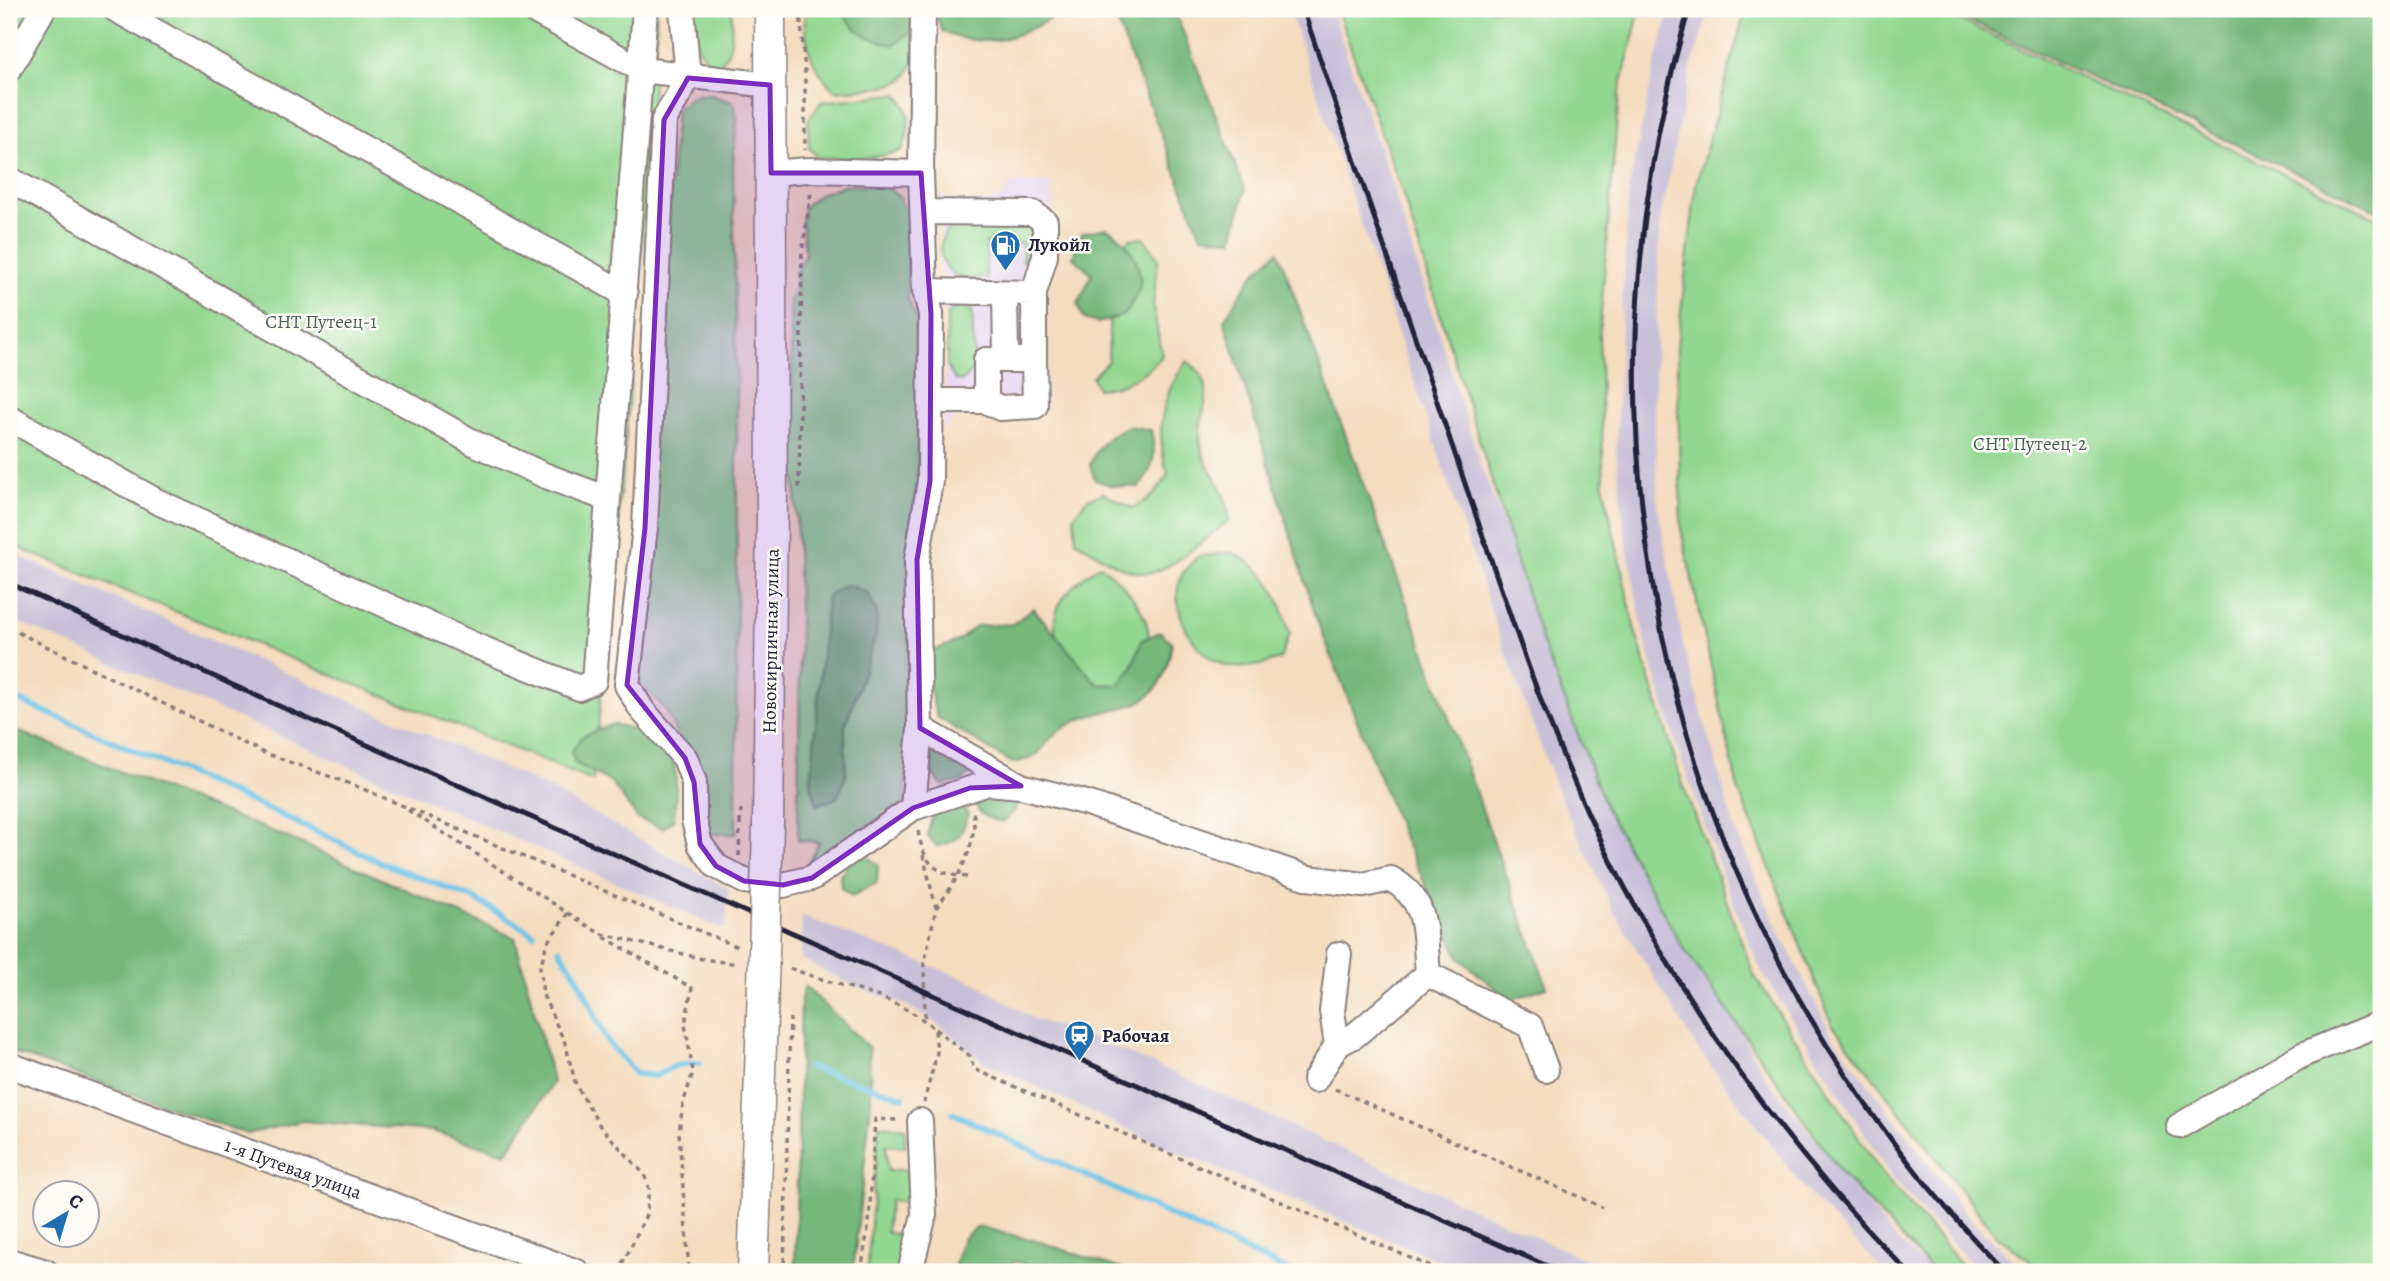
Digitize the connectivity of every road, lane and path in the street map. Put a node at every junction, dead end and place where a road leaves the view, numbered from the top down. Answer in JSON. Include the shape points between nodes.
{"nodes":[{"id":1,"x":43,"y":9,"type":"edge"},
{"id":2,"x":115,"y":9,"type":"edge"},
{"id":3,"x":531,"y":9,"type":"edge"},
{"id":4,"x":645,"y":9,"type":"edge"},
{"id":5,"x":682,"y":9,"type":"edge"},
{"id":6,"x":770,"y":9,"type":"edge"},
{"id":7,"x":800,"y":9,"type":"edge"},
{"id":8,"x":923,"y":9,"type":"edge"},
{"id":9,"x":9,"y":69,"type":"edge"},
{"id":10,"x":642,"y":70,"type":"junction"},
{"id":11,"x":688,"y":78,"type":"junction"},
{"id":12,"x":770,"y":85,"type":"junction"},
{"id":13,"x":808,"y":170,"type":"junction"},
{"id":14,"x":771,"y":173,"type":"junction"},
{"id":15,"x":920,"y":173,"type":"junction"},
{"id":16,"x":9,"y":179,"type":"edge"},
{"id":17,"x":924,"y":212,"type":"junction"},
{"id":18,"x":803,"y":254,"type":"dead end"},
{"id":19,"x":925,"y":291,"type":"junction"},
{"id":20,"x":1005,"y":293,"type":"junction"},
{"id":21,"x":1034,"y":293,"type":"junction"},
{"id":22,"x":625,"y":294,"type":"junction"},
{"id":23,"x":1006,"y":360,"type":"junction"},
{"id":24,"x":1034,"y":360,"type":"junction"},
{"id":25,"x":931,"y":401,"type":"junction"},
{"id":26,"x":986,"y":401,"type":"junction"},
{"id":27,"x":9,"y":418,"type":"edge"},
{"id":28,"x":608,"y":499,"type":"junction"},
{"id":29,"x":9,"y":628,"type":"edge"},
{"id":30,"x":594,"y":681,"type":"junction"},
{"id":31,"x":627,"y":685,"type":"junction"},
{"id":32,"x":920,"y":728,"type":"junction"},
{"id":33,"x":1021,"y":786,"type":"junction"},
{"id":34,"x":970,"y":788,"type":"junction"},
{"id":35,"x":400,"y":805,"type":"junction"},
{"id":36,"x":913,"y":808,"type":"junction"},
{"id":37,"x":923,"y":855,"type":"junction"},
{"id":38,"x":958,"y":876,"type":"junction"},
{"id":39,"x":969,"y":877,"type":"dead end"},
{"id":40,"x":936,"y":908,"type":"junction"},
{"id":41,"x":568,"y":913,"type":"junction"},
{"id":42,"x":598,"y":933,"type":"junction"},
{"id":43,"x":743,"y":949,"type":"dead end"},
{"id":44,"x":1339,"y":954,"type":"dead end"},
{"id":45,"x":779,"y":963,"type":"dead end"},
{"id":46,"x":740,"y":964,"type":"dead end"},
{"id":47,"x":778,"y":970,"type":"dead end"},
{"id":48,"x":803,"y":973,"type":"junction"},
{"id":49,"x":1428,"y":974,"type":"junction"},
{"id":50,"x":776,"y":1017,"type":"junction"},
{"id":51,"x":925,"y":1020,"type":"junction"},
{"id":52,"x":2381,"y":1023,"type":"edge"},
{"id":53,"x":935,"y":1029,"type":"junction"},
{"id":54,"x":1337,"y":1045,"type":"junction"},
{"id":55,"x":9,"y":1065,"type":"edge"},
{"id":56,"x":1546,"y":1070,"type":"dead end"},
{"id":57,"x":1315,"y":1080,"type":"joint"},
{"id":58,"x":920,"y":1121,"type":"junction"},
{"id":59,"x":2179,"y":1126,"type":"dead end"},
{"id":60,"x":1602,"y":1207,"type":"dead end"},
{"id":61,"x":9,"y":1261,"type":"edge"},
{"id":62,"x":46,"y":1272,"type":"edge"},
{"id":63,"x":577,"y":1272,"type":"edge"},
{"id":64,"x":615,"y":1272,"type":"edge"},
{"id":65,"x":689,"y":1272,"type":"edge"},
{"id":66,"x":753,"y":1272,"type":"edge"},
{"id":67,"x":784,"y":1272,"type":"edge"},
{"id":68,"x":862,"y":1272,"type":"edge"},
{"id":69,"x":910,"y":1272,"type":"edge"},
{"id":70,"x":1443,"y":1272,"type":"edge"}],
"edges":[{"from":1,"to":9,"type":"street"},
{"from":2,"to":22,"type":"street"},
{"from":3,"to":10,"type":"street"},
{"from":4,"to":10,"type":"street"},
{"from":5,"to":11,"type":"street"},
{"from":6,"to":12,"type":"main road","name":"Новокирпичная улица"},
{"from":7,"to":13,"type":"path"},
{"from":8,"to":15,"type":"street"},
{"from":10,"to":11,"type":"street"},
{"from":10,"to":22,"type":"street"},
{"from":11,"to":12,"type":"street"},
{"from":11,"to":31,"type":"street","via":[[664,120],[645,528]]},
{"from":12,"to":14,"type":"main road","name":"Новокирпичная улица"},
{"from":13,"to":14,"type":"street"},
{"from":13,"to":15,"type":"street"},
{"from":13,"to":18,"type":"path","via":[[812,198]]},
{"from":14,"to":50,"type":"main road","name":"Новокирпичная улица","bridge":true,"via":[[768,825]]},
{"from":15,"to":17,"type":"street"},
{"from":16,"to":28,"type":"street","via":[[476,444]]},
{"from":17,"to":19,"type":"street"},
{"from":17,"to":21,"type":"street","via":[[1033,213],[1045,222],[1045,256]]},
{"from":19,"to":20,"type":"street"},
{"from":19,"to":25,"type":"street","via":[[931,314]]},
{"from":20,"to":21,"type":"street"},
{"from":20,"to":23,"type":"street"},
{"from":21,"to":24,"type":"street"},
{"from":22,"to":28,"type":"street"},
{"from":23,"to":24,"type":"street"},
{"from":23,"to":26,"type":"street","via":[[986,360]]},
{"from":24,"to":26,"type":"street","via":[[1035,406],[1000,408]]},
{"from":25,"to":26,"type":"street"},
{"from":25,"to":32,"type":"street","via":[[930,481],[917,560]]},
{"from":27,"to":30,"type":"street","via":[[156,501],[337,585],[579,688]]},
{"from":28,"to":30,"type":"street"},
{"from":29,"to":35,"type":"path","via":[[262,752]]},
{"from":30,"to":31,"type":"street"},
{"from":31,"to":36,"type":"street","via":[[642,710],[685,758],[694,782],[694,820],[700,844],[716,866],[744,881],[783,885],[812,878]]},
{"from":32,"to":33,"type":"street"},
{"from":32,"to":36,"type":"street"},
{"from":33,"to":34,"type":"street","via":[[988,783]]},
{"from":33,"to":49,"type":"street","via":[[1087,803],[1308,878],[1363,885],[1391,879],[1407,888],[1421,908]]},
{"from":34,"to":36,"type":"street"},
{"from":34,"to":38,"type":"path","via":[[971,839]]},
{"from":35,"to":41,"type":"path"},
{"from":35,"to":43,"type":"path"},
{"from":36,"to":37,"type":"path"},
{"from":37,"to":38,"type":"path","via":[[937,870]]},
{"from":37,"to":40,"type":"path"},
{"from":38,"to":39,"type":"path"},
{"from":38,"to":40,"type":"path"},
{"from":40,"to":51,"type":"path","via":[[924,964]]},
{"from":41,"to":42,"type":"path"},
{"from":41,"to":64,"type":"path","via":[[547,943],[540,967],[543,995],[565,1043],[576,1085],[600,1126],[644,1174],[649,1188],[646,1215]]},
{"from":42,"to":46,"type":"path"},
{"from":42,"to":65,"type":"path","via":[[692,988],[685,1024],[693,1072],[679,1132]]},
{"from":44,"to":54,"type":"street","via":[[1332,1011]]},
{"from":45,"to":48,"type":"path"},
{"from":47,"to":48,"type":"path"},
{"from":48,"to":51,"type":"path","via":[[894,1002]]},
{"from":49,"to":54,"type":"street"},
{"from":49,"to":56,"type":"street","via":[[1530,1026]]},
{"from":50,"to":66,"type":"main road","name":"Новокирпичная улица"},
{"from":50,"to":67,"type":"path"},
{"from":51,"to":53,"type":"path"},
{"from":52,"to":59,"type":"street","via":[[2302,1055]]},
{"from":53,"to":58,"type":"path","via":[[937,1053]]},
{"from":53,"to":70,"type":"path","via":[[970,1056],[974,1069]]},
{"from":54,"to":57,"type":"street"},
{"from":55,"to":63,"type":"street","name":"1-я Путевая улица"},
{"from":57,"to":60,"type":"path"},
{"from":58,"to":68,"type":"path","via":[[875,1119]]},
{"from":58,"to":69,"type":"street","via":[[924,1215]]},
{"from":61,"to":62,"type":"street"}]}
